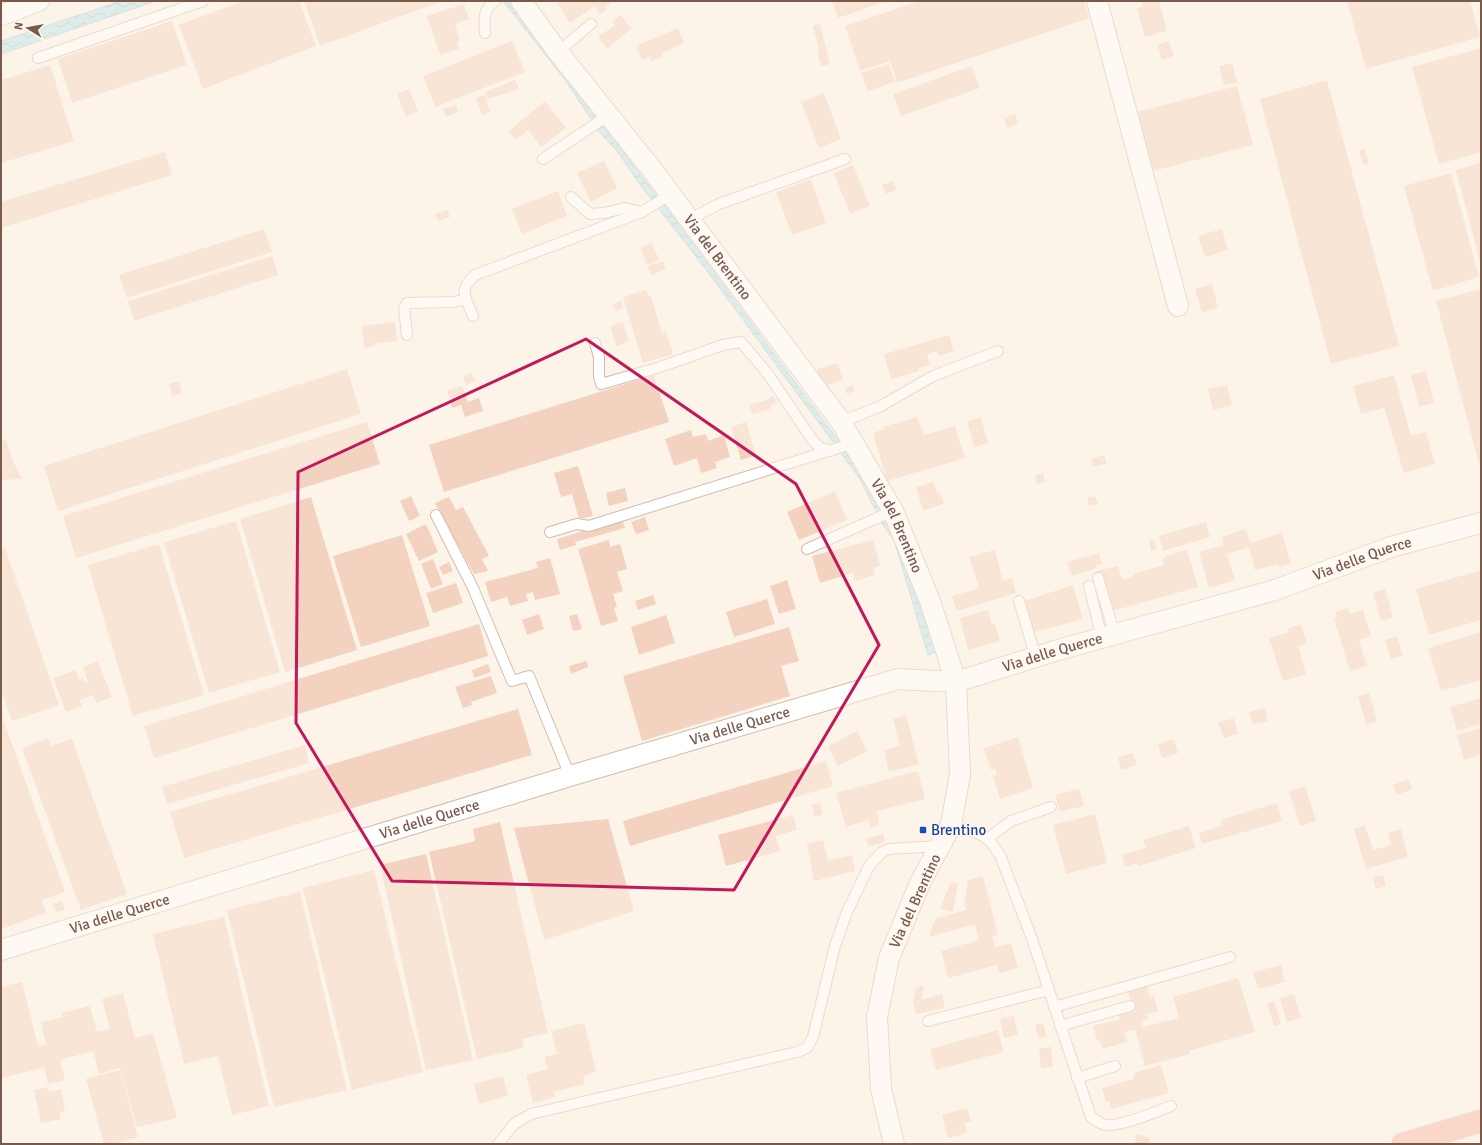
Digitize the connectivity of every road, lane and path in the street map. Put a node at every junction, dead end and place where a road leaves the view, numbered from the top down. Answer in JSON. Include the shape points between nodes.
{"nodes":[{"id":1,"x":39,"y":1,"type":"edge"},
{"id":2,"x":203,"y":1,"type":"edge"},
{"id":3,"x":493,"y":1,"type":"edge"},
{"id":4,"x":521,"y":1,"type":"edge"},
{"id":5,"x":1097,"y":1,"type":"edge"},
{"id":6,"x":1,"y":15,"type":"edge"},
{"id":7,"x":591,"y":24,"type":"dead end"},
{"id":8,"x":484,"y":33,"type":"dead end"},
{"id":9,"x":558,"y":52,"type":"junction"},
{"id":10,"x":38,"y":58,"type":"dead end"},
{"id":11,"x":608,"y":115,"type":"junction"},
{"id":12,"x":543,"y":159,"type":"dead end"},
{"id":13,"x":845,"y":159,"type":"dead end"},
{"id":14,"x":671,"y":194,"type":"junction"},
{"id":15,"x":571,"y":197,"type":"dead end"},
{"id":16,"x":642,"y":212,"type":"junction"},
{"id":17,"x":690,"y":219,"type":"junction"},
{"id":18,"x":466,"y":299,"type":"junction"},
{"id":19,"x":1178,"y":306,"type":"dead end"},
{"id":20,"x":473,"y":316,"type":"dead end"},
{"id":21,"x":407,"y":335,"type":"dead end"},
{"id":22,"x":595,"y":343,"type":"dead end"},
{"id":23,"x":998,"y":351,"type":"dead end"},
{"id":24,"x":841,"y":422,"type":"junction"},
{"id":25,"x":854,"y":443,"type":"junction"},
{"id":26,"x":831,"y":451,"type":"junction"},
{"id":27,"x":893,"y":510,"type":"junction"},
{"id":28,"x":436,"y":515,"type":"dead end"},
{"id":29,"x":1481,"y":524,"type":"edge"},
{"id":30,"x":550,"y":532,"type":"dead end"},
{"id":31,"x":806,"y":549,"type":"dead end"},
{"id":32,"x":1098,"y":578,"type":"dead end"},
{"id":33,"x":1089,"y":586,"type":"dead end"},
{"id":34,"x":1019,"y":601,"type":"dead end"},
{"id":35,"x":1108,"y":637,"type":"junction"},
{"id":36,"x":1036,"y":658,"type":"junction"},
{"id":37,"x":956,"y":682,"type":"junction"},
{"id":38,"x":570,"y":776,"type":"junction"},
{"id":39,"x":1051,"y":807,"type":"dead end"},
{"id":40,"x":951,"y":825,"type":"junction"},
{"id":41,"x":987,"y":838,"type":"junction"},
{"id":42,"x":940,"y":846,"type":"junction"},
{"id":43,"x":1,"y":950,"type":"edge"},
{"id":44,"x":1230,"y":957,"type":"dead end"},
{"id":45,"x":1049,"y":990,"type":"junction"},
{"id":46,"x":1130,"y":1006,"type":"dead end"},
{"id":47,"x":1054,"y":1007,"type":"junction"},
{"id":48,"x":928,"y":1021,"type":"dead end"},
{"id":49,"x":1060,"y":1026,"type":"junction"},
{"id":50,"x":1115,"y":1066,"type":"dead end"},
{"id":51,"x":1077,"y":1078,"type":"junction"},
{"id":52,"x":1171,"y":1106,"type":"dead end"},
{"id":53,"x":1481,"y":1121,"type":"edge"},
{"id":54,"x":498,"y":1144,"type":"edge"},
{"id":55,"x":894,"y":1144,"type":"edge"},
{"id":56,"x":1403,"y":1144,"type":"edge"}],
"edges":[{"from":1,"to":6,"type":"street"},
{"from":2,"to":10,"type":"lane"},
{"from":3,"to":8,"type":"lane","via":[[487,8]]},
{"from":4,"to":9,"type":"street","name":"Via del Brentino"},
{"from":5,"to":19,"type":"street"},
{"from":7,"to":9,"type":"lane"},
{"from":9,"to":11,"type":"street","name":"Via del Brentino"},
{"from":11,"to":12,"type":"lane"},
{"from":11,"to":14,"type":"street","name":"Via del Brentino"},
{"from":13,"to":17,"type":"lane","via":[[719,204]]},
{"from":14,"to":16,"type":"lane"},
{"from":14,"to":17,"type":"street","name":"Via del Brentino"},
{"from":15,"to":16,"type":"lane","via":[[590,214],[625,208]]},
{"from":16,"to":18,"type":"lane","via":[[475,275],[466,284]]},
{"from":17,"to":24,"type":"street","name":"Via del Brentino"},
{"from":18,"to":20,"type":"lane"},
{"from":18,"to":21,"type":"lane","via":[[407,304],[404,308]]},
{"from":22,"to":26,"type":"lane","via":[[601,384],[723,345],[742,342],[768,374],[810,438],[819,446]]},
{"from":23,"to":24,"type":"lane","via":[[933,376],[881,406]]},
{"from":24,"to":25,"type":"street","name":"Via del Brentino"},
{"from":25,"to":26,"type":"lane"},
{"from":25,"to":27,"type":"street","name":"Via del Brentino"},
{"from":26,"to":30,"type":"lane","via":[[743,476],[589,526],[577,524]]},
{"from":27,"to":31,"type":"lane"},
{"from":27,"to":37,"type":"street","name":"Via del Brentino","via":[[930,601]]},
{"from":28,"to":38,"type":"lane","via":[[473,588],[512,681],[529,676]]},
{"from":29,"to":35,"type":"street","name":"Via delle Querce","via":[[1391,547],[1275,590]]},
{"from":32,"to":35,"type":"lane"},
{"from":33,"to":35,"type":"lane"},
{"from":34,"to":36,"type":"lane"},
{"from":35,"to":36,"type":"street","name":"Via delle Querce"},
{"from":36,"to":37,"type":"street","name":"Via delle Querce"},
{"from":37,"to":38,"type":"street","name":"Via delle Querce","via":[[898,679]]},
{"from":37,"to":40,"type":"street","name":"Via del Brentino","via":[[960,774]]},
{"from":38,"to":43,"type":"street","name":"Via delle Querce"},
{"from":39,"to":41,"type":"lane","via":[[1011,821]]},
{"from":40,"to":41,"type":"lane"},
{"from":40,"to":42,"type":"street","name":"Via del Brentino"},
{"from":41,"to":45,"type":"lane","via":[[1000,855]]},
{"from":42,"to":54,"type":"lane","via":[[890,849],[882,852],[869,866],[834,946],[813,1037],[807,1048],[531,1114],[514,1124]]},
{"from":42,"to":55,"type":"street","name":"Via del Brentino","via":[[920,883],[889,958],[877,1017],[881,1089]]},
{"from":44,"to":47,"type":"lane"},
{"from":45,"to":47,"type":"lane"},
{"from":45,"to":48,"type":"lane"},
{"from":46,"to":49,"type":"lane"},
{"from":47,"to":49,"type":"lane"},
{"from":49,"to":51,"type":"lane"},
{"from":50,"to":51,"type":"lane"},
{"from":51,"to":52,"type":"lane","via":[[1091,1117],[1108,1126]]},
{"from":53,"to":56,"type":"highway"}]}
